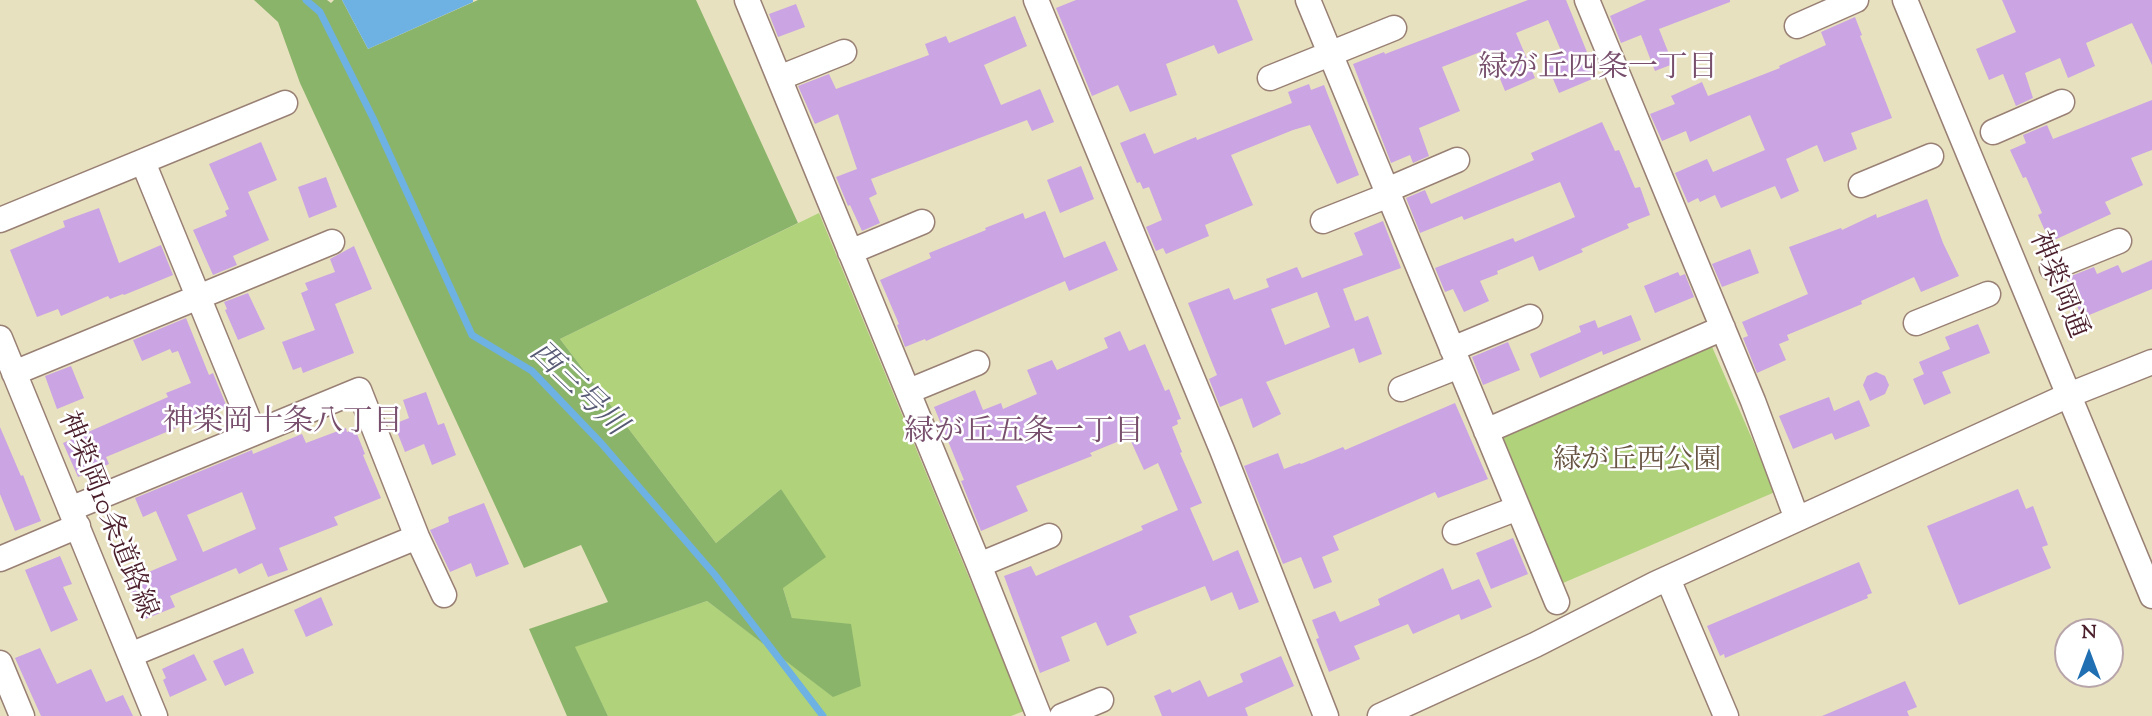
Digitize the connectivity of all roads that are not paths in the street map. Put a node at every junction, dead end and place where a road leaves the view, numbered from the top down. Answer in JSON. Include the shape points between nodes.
{"nodes":[{"id":1,"x":747,"y":0,"type":"edge"},
{"id":2,"x":1036,"y":0,"type":"edge"},
{"id":3,"x":1308,"y":0,"type":"edge"},
{"id":4,"x":1587,"y":0,"type":"edge"},
{"id":5,"x":1856,"y":0,"type":"edge"},
{"id":6,"x":1905,"y":0,"type":"edge"},
{"id":7,"x":1797,"y":26,"type":"dead end"},
{"id":8,"x":1394,"y":28,"type":"dead end"},
{"id":9,"x":844,"y":52,"type":"dead end"},
{"id":10,"x":1331,"y":54,"type":"junction"},
{"id":11,"x":779,"y":78,"type":"junction"},
{"id":12,"x":1270,"y":78,"type":"dead end"},
{"id":13,"x":2062,"y":102,"type":"dead end"},
{"id":14,"x":285,"y":103,"type":"dead end"},
{"id":15,"x":1993,"y":132,"type":"dead end"},
{"id":16,"x":1931,"y":156,"type":"dead end"},
{"id":17,"x":1457,"y":160,"type":"dead end"},
{"id":18,"x":143,"y":162,"type":"junction"},
{"id":19,"x":1861,"y":185,"type":"dead end"},
{"id":20,"x":1388,"y":192,"type":"junction"},
{"id":21,"x":0,"y":220,"type":"edge"},
{"id":22,"x":1323,"y":221,"type":"dead end"},
{"id":23,"x":922,"y":222,"type":"dead end"},
{"id":24,"x":332,"y":242,"type":"dead end"},
{"id":25,"x":2119,"y":242,"type":"dead end"},
{"id":26,"x":850,"y":252,"type":"junction"},
{"id":27,"x":2052,"y":268,"type":"dead end"},
{"id":28,"x":1988,"y":294,"type":"dead end"},
{"id":29,"x":198,"y":297,"type":"junction"},
{"id":30,"x":1530,"y":317,"type":"dead end"},
{"id":31,"x":1916,"y":323,"type":"dead end"},
{"id":32,"x":1723,"y":328,"type":"junction"},
{"id":33,"x":0,"y":338,"type":"edge"},
{"id":34,"x":1456,"y":357,"type":"junction"},
{"id":35,"x":2152,"y":362,"type":"edge"},
{"id":36,"x":977,"y":363,"type":"dead end"},
{"id":37,"x":14,"y":373,"type":"junction"},
{"id":38,"x":1401,"y":389,"type":"dead end"},
{"id":39,"x":908,"y":391,"type":"junction"},
{"id":40,"x":2069,"y":395,"type":"junction"},
{"id":41,"x":1486,"y":431,"type":"junction"},
{"id":42,"x":254,"y":433,"type":"junction"},
{"id":43,"x":1518,"y":508,"type":"junction"},
{"id":44,"x":74,"y":517,"type":"junction"},
{"id":45,"x":1797,"y":519,"type":"junction"},
{"id":46,"x":1455,"y":533,"type":"dead end"},
{"id":47,"x":1049,"y":536,"type":"dead end"},
{"id":48,"x":417,"y":537,"type":"junction"},
{"id":49,"x":0,"y":559,"type":"edge"},
{"id":50,"x":979,"y":565,"type":"junction"},
{"id":51,"x":1668,"y":579,"type":"junction"},
{"id":52,"x":444,"y":595,"type":"dead end"},
{"id":53,"x":2152,"y":596,"type":"edge"},
{"id":54,"x":1557,"y":602,"type":"dead end"},
{"id":55,"x":130,"y":655,"type":"junction"},
{"id":56,"x":0,"y":663,"type":"edge"},
{"id":57,"x":1101,"y":700,"type":"dead end"},
{"id":58,"x":22,"y":716,"type":"edge"},
{"id":59,"x":155,"y":716,"type":"edge"},
{"id":60,"x":1039,"y":716,"type":"edge"},
{"id":61,"x":1062,"y":716,"type":"edge"},
{"id":62,"x":1326,"y":716,"type":"edge"},
{"id":63,"x":1380,"y":716,"type":"edge"},
{"id":64,"x":1726,"y":716,"type":"edge"}],
"edges":[{"from":1,"to":11,"type":"street"},
{"from":2,"to":62,"type":"street"},
{"from":3,"to":10,"type":"street"},
{"from":4,"to":32,"type":"street"},
{"from":5,"to":7,"type":"street"},
{"from":6,"to":40,"type":"street","name":"神楽岡通"},
{"from":8,"to":10,"type":"street"},
{"from":9,"to":11,"type":"street"},
{"from":10,"to":12,"type":"street"},
{"from":10,"to":20,"type":"street"},
{"from":11,"to":26,"type":"street"},
{"from":13,"to":15,"type":"street"},
{"from":14,"to":18,"type":"street"},
{"from":16,"to":19,"type":"street"},
{"from":17,"to":20,"type":"street"},
{"from":18,"to":21,"type":"street"},
{"from":18,"to":29,"type":"street"},
{"from":20,"to":22,"type":"street"},
{"from":20,"to":34,"type":"street"},
{"from":23,"to":26,"type":"street"},
{"from":24,"to":29,"type":"street"},
{"from":25,"to":27,"type":"street"},
{"from":26,"to":39,"type":"street"},
{"from":28,"to":31,"type":"street"},
{"from":29,"to":37,"type":"street"},
{"from":29,"to":42,"type":"street"},
{"from":30,"to":34,"type":"street"},
{"from":32,"to":41,"type":"street"},
{"from":32,"to":45,"type":"street"},
{"from":33,"to":37,"type":"street","name":"神楽岡10条道路線"},
{"from":34,"to":38,"type":"street"},
{"from":34,"to":41,"type":"street"},
{"from":35,"to":40,"type":"street"},
{"from":36,"to":39,"type":"street"},
{"from":37,"to":44,"type":"street","name":"神楽岡10条道路線"},
{"from":39,"to":50,"type":"street"},
{"from":40,"to":45,"type":"street"},
{"from":40,"to":53,"type":"street","name":"神楽岡通"},
{"from":41,"to":43,"type":"street"},
{"from":42,"to":44,"type":"street"},
{"from":42,"to":48,"type":"street","via":[[359,390]]},
{"from":43,"to":46,"type":"street"},
{"from":43,"to":54,"type":"street"},
{"from":44,"to":49,"type":"street"},
{"from":44,"to":55,"type":"street","name":"神楽岡10条道路線"},
{"from":45,"to":51,"type":"street"},
{"from":47,"to":50,"type":"street"},
{"from":48,"to":52,"type":"street"},
{"from":48,"to":55,"type":"street"},
{"from":50,"to":60,"type":"street"},
{"from":51,"to":63,"type":"street"},
{"from":51,"to":64,"type":"street"},
{"from":55,"to":59,"type":"street","name":"神楽岡10条道路線"},
{"from":56,"to":58,"type":"street"},
{"from":57,"to":61,"type":"street"}]}
